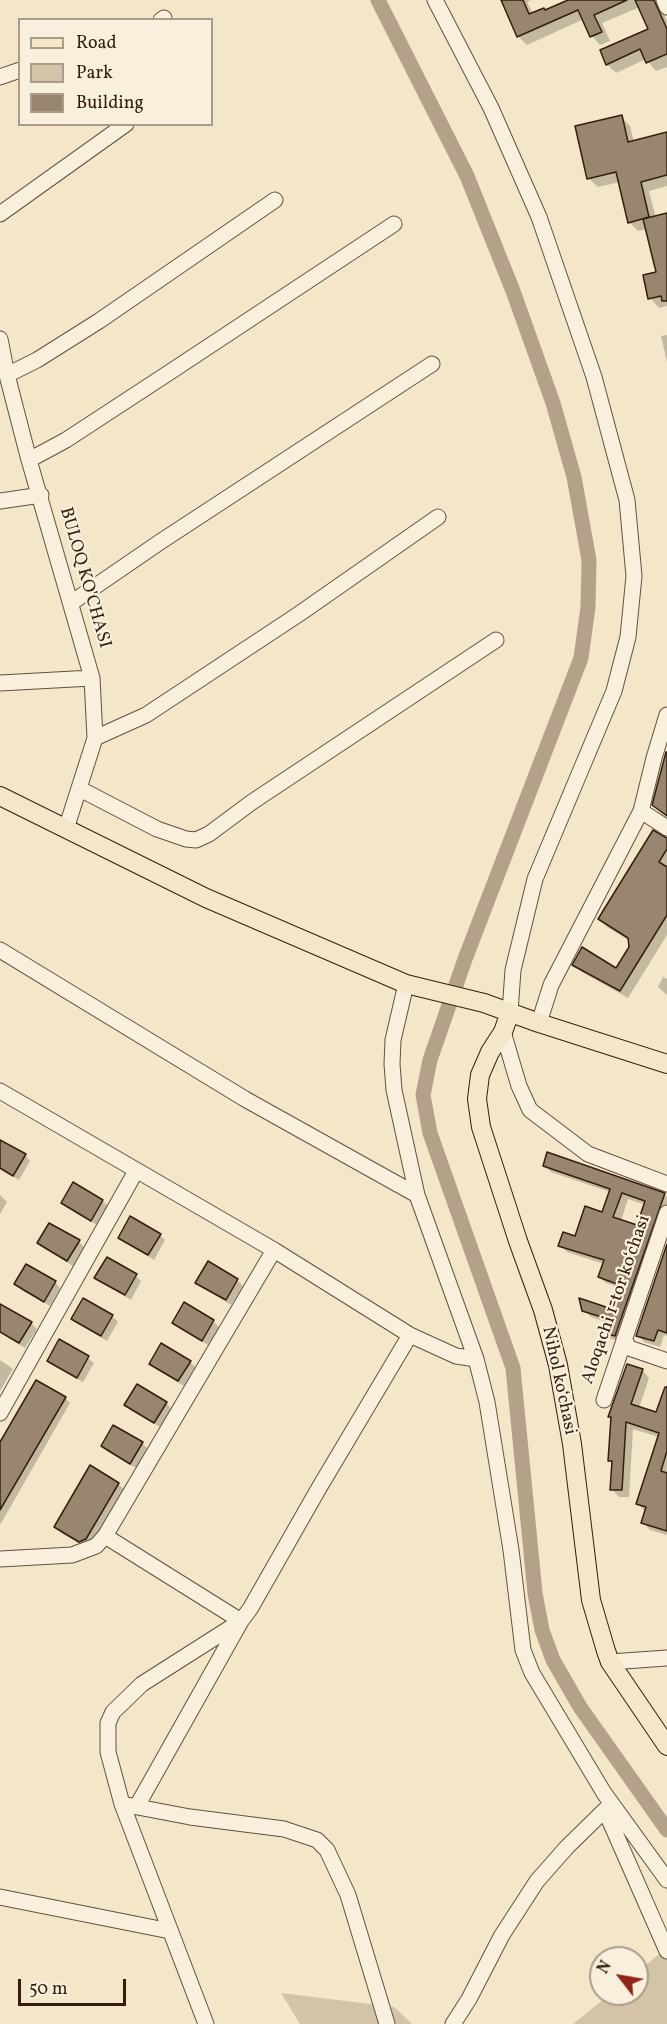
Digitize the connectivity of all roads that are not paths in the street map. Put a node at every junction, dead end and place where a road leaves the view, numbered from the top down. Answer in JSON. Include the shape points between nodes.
{"nodes":[{"id":1,"x":435,"y":0,"type":"edge"},
{"id":2,"x":664,"y":0,"type":"edge"},
{"id":3,"x":667,"y":7,"type":"edge"},
{"id":4,"x":18,"y":71,"type":"edge"},
{"id":5,"x":0,"y":77,"type":"edge"},
{"id":6,"x":123,"y":126,"type":"edge"},
{"id":7,"x":274,"y":201,"type":"dead end"},
{"id":8,"x":0,"y":214,"type":"edge"},
{"id":9,"x":394,"y":224,"type":"dead end"},
{"id":10,"x":0,"y":339,"type":"edge"},
{"id":11,"x":432,"y":364,"type":"dead end"},
{"id":12,"x":7,"y":375,"type":"junction"},
{"id":13,"x":29,"y":460,"type":"junction"},
{"id":14,"x":40,"y":495,"type":"junction"},
{"id":15,"x":0,"y":501,"type":"edge"},
{"id":16,"x":438,"y":517,"type":"dead end"},
{"id":17,"x":71,"y":603,"type":"junction"},
{"id":18,"x":496,"y":640,"type":"dead end"},
{"id":19,"x":92,"y":678,"type":"junction"},
{"id":20,"x":0,"y":683,"type":"edge"},
{"id":21,"x":667,"y":715,"type":"edge"},
{"id":22,"x":95,"y":738,"type":"junction"},
{"id":23,"x":80,"y":789,"type":"junction"},
{"id":24,"x":0,"y":796,"type":"edge"},
{"id":25,"x":640,"y":811,"type":"junction"},
{"id":26,"x":667,"y":828,"type":"edge"},
{"id":27,"x":66,"y":829,"type":"junction"},
{"id":28,"x":0,"y":950,"type":"edge"},
{"id":29,"x":406,"y":984,"type":"junction"},
{"id":30,"x":510,"y":1012,"type":"junction"},
{"id":31,"x":539,"y":1023,"type":"junction"},
{"id":32,"x":503,"y":1032,"type":"junction"},
{"id":33,"x":667,"y":1064,"type":"edge"},
{"id":34,"x":1,"y":1094,"type":"edge"},
{"id":35,"x":136,"y":1171,"type":"junction"},
{"id":36,"x":667,"y":1184,"type":"edge"},
{"id":37,"x":417,"y":1195,"type":"junction"},
{"id":38,"x":667,"y":1213,"type":"edge"},
{"id":39,"x":274,"y":1250,"type":"junction"},
{"id":40,"x":410,"y":1335,"type":"junction"},
{"id":41,"x":624,"y":1339,"type":"junction"},
{"id":42,"x":476,"y":1359,"type":"junction"},
{"id":43,"x":667,"y":1361,"type":"edge"},
{"id":44,"x":604,"y":1400,"type":"dead end"},
{"id":45,"x":0,"y":1413,"type":"edge"},
{"id":46,"x":105,"y":1536,"type":"junction"},
{"id":47,"x":0,"y":1558,"type":"edge"},
{"id":48,"x":242,"y":1621,"type":"junction"},
{"id":49,"x":667,"y":1658,"type":"edge"},
{"id":50,"x":610,"y":1662,"type":"junction"},
{"id":51,"x":667,"y":1746,"type":"edge"},
{"id":52,"x":122,"y":1804,"type":"junction"},
{"id":53,"x":137,"y":1806,"type":"junction"},
{"id":54,"x":608,"y":1807,"type":"junction"},
{"id":55,"x":667,"y":1880,"type":"edge"},
{"id":56,"x":0,"y":1897,"type":"edge"},
{"id":57,"x":170,"y":1931,"type":"junction"},
{"id":58,"x":667,"y":1951,"type":"edge"},
{"id":59,"x":206,"y":2024,"type":"edge"},
{"id":60,"x":387,"y":2024,"type":"edge"},
{"id":61,"x":453,"y":2024,"type":"edge"}],
"edges":[{"from":1,"to":30,"type":"street","via":[[491,108],[539,216],[594,377],[627,500],[634,576],[628,637],[614,691],[535,879],[513,970]]},
{"from":2,"to":3,"type":"street"},
{"from":4,"to":5,"type":"street"},
{"from":6,"to":8,"type":"street"},
{"from":7,"to":12,"type":"street","via":[[99,321]]},
{"from":9,"to":13,"type":"street","via":[[66,440]]},
{"from":10,"to":12,"type":"street","name":"BULOQ KO'CHASI"},
{"from":11,"to":17,"type":"street"},
{"from":12,"to":13,"type":"street","name":"BULOQ KO'CHASI"},
{"from":13,"to":14,"type":"street","name":"BULOQ KO'CHASI"},
{"from":14,"to":15,"type":"street"},
{"from":14,"to":17,"type":"street","name":"BULOQ KO'CHASI"},
{"from":16,"to":22,"type":"street","via":[[146,715]]},
{"from":17,"to":19,"type":"street","name":"BULOQ KO'CHASI"},
{"from":18,"to":23,"type":"street","via":[[196,840],[158,829]]},
{"from":19,"to":20,"type":"street"},
{"from":19,"to":22,"type":"street","name":"BULOQ KO'CHASI"},
{"from":21,"to":25,"type":"street"},
{"from":22,"to":23,"type":"street","name":"BULOQ KO'CHASI"},
{"from":23,"to":27,"type":"street","name":"BULOQ KO'CHASI"},
{"from":24,"to":27,"type":"main road"},
{"from":25,"to":26,"type":"street"},
{"from":25,"to":31,"type":"street","via":[[551,985]]},
{"from":27,"to":29,"type":"main road","via":[[206,898]]},
{"from":28,"to":37,"type":"street","via":[[246,1099]]},
{"from":29,"to":30,"type":"main road"},
{"from":29,"to":37,"type":"street","via":[[393,1040],[392,1064]]},
{"from":30,"to":31,"type":"main road"},
{"from":30,"to":32,"type":"main road","name":"Nihol koʻchasi"},
{"from":31,"to":33,"type":"main road"},
{"from":32,"to":36,"type":"street","via":[[530,1110],[588,1154]]},
{"from":32,"to":50,"type":"main road","name":"Nihol koʻchasi","via":[[480,1075],[477,1099],[481,1127],[558,1365],[572,1443],[591,1600]]},
{"from":34,"to":35,"type":"street"},
{"from":35,"to":39,"type":"street"},
{"from":35,"to":45,"type":"street"},
{"from":37,"to":42,"type":"street"},
{"from":38,"to":41,"type":"street","name":"Aloqachi 1-tor koʻchasi"},
{"from":39,"to":40,"type":"street"},
{"from":39,"to":46,"type":"street"},
{"from":40,"to":42,"type":"street","via":[[456,1356]]},
{"from":40,"to":48,"type":"street"},
{"from":41,"to":43,"type":"street","via":[[629,1348]]},
{"from":41,"to":44,"type":"street","name":"Aloqachi 1-tor koʻchasi"},
{"from":42,"to":54,"type":"street","via":[[487,1402],[511,1550],[523,1650],[532,1673]]},
{"from":46,"to":47,"type":"street","via":[[96,1546],[72,1555]]},
{"from":46,"to":48,"type":"street"},
{"from":48,"to":52,"type":"street","via":[[142,1684],[113,1712],[108,1723],[108,1752]]},
{"from":48,"to":53,"type":"street"},
{"from":49,"to":50,"type":"street"},
{"from":50,"to":51,"type":"main road","name":"Nihol koʻchasi"},
{"from":52,"to":53,"type":"street"},
{"from":52,"to":57,"type":"street"},
{"from":53,"to":60,"type":"street","via":[[284,1829],[317,1840],[327,1850],[348,1895]]},
{"from":54,"to":55,"type":"street"},
{"from":54,"to":58,"type":"street"},
{"from":54,"to":61,"type":"street","via":[[537,1881]]},
{"from":56,"to":57,"type":"street"},
{"from":57,"to":59,"type":"street"}]}
